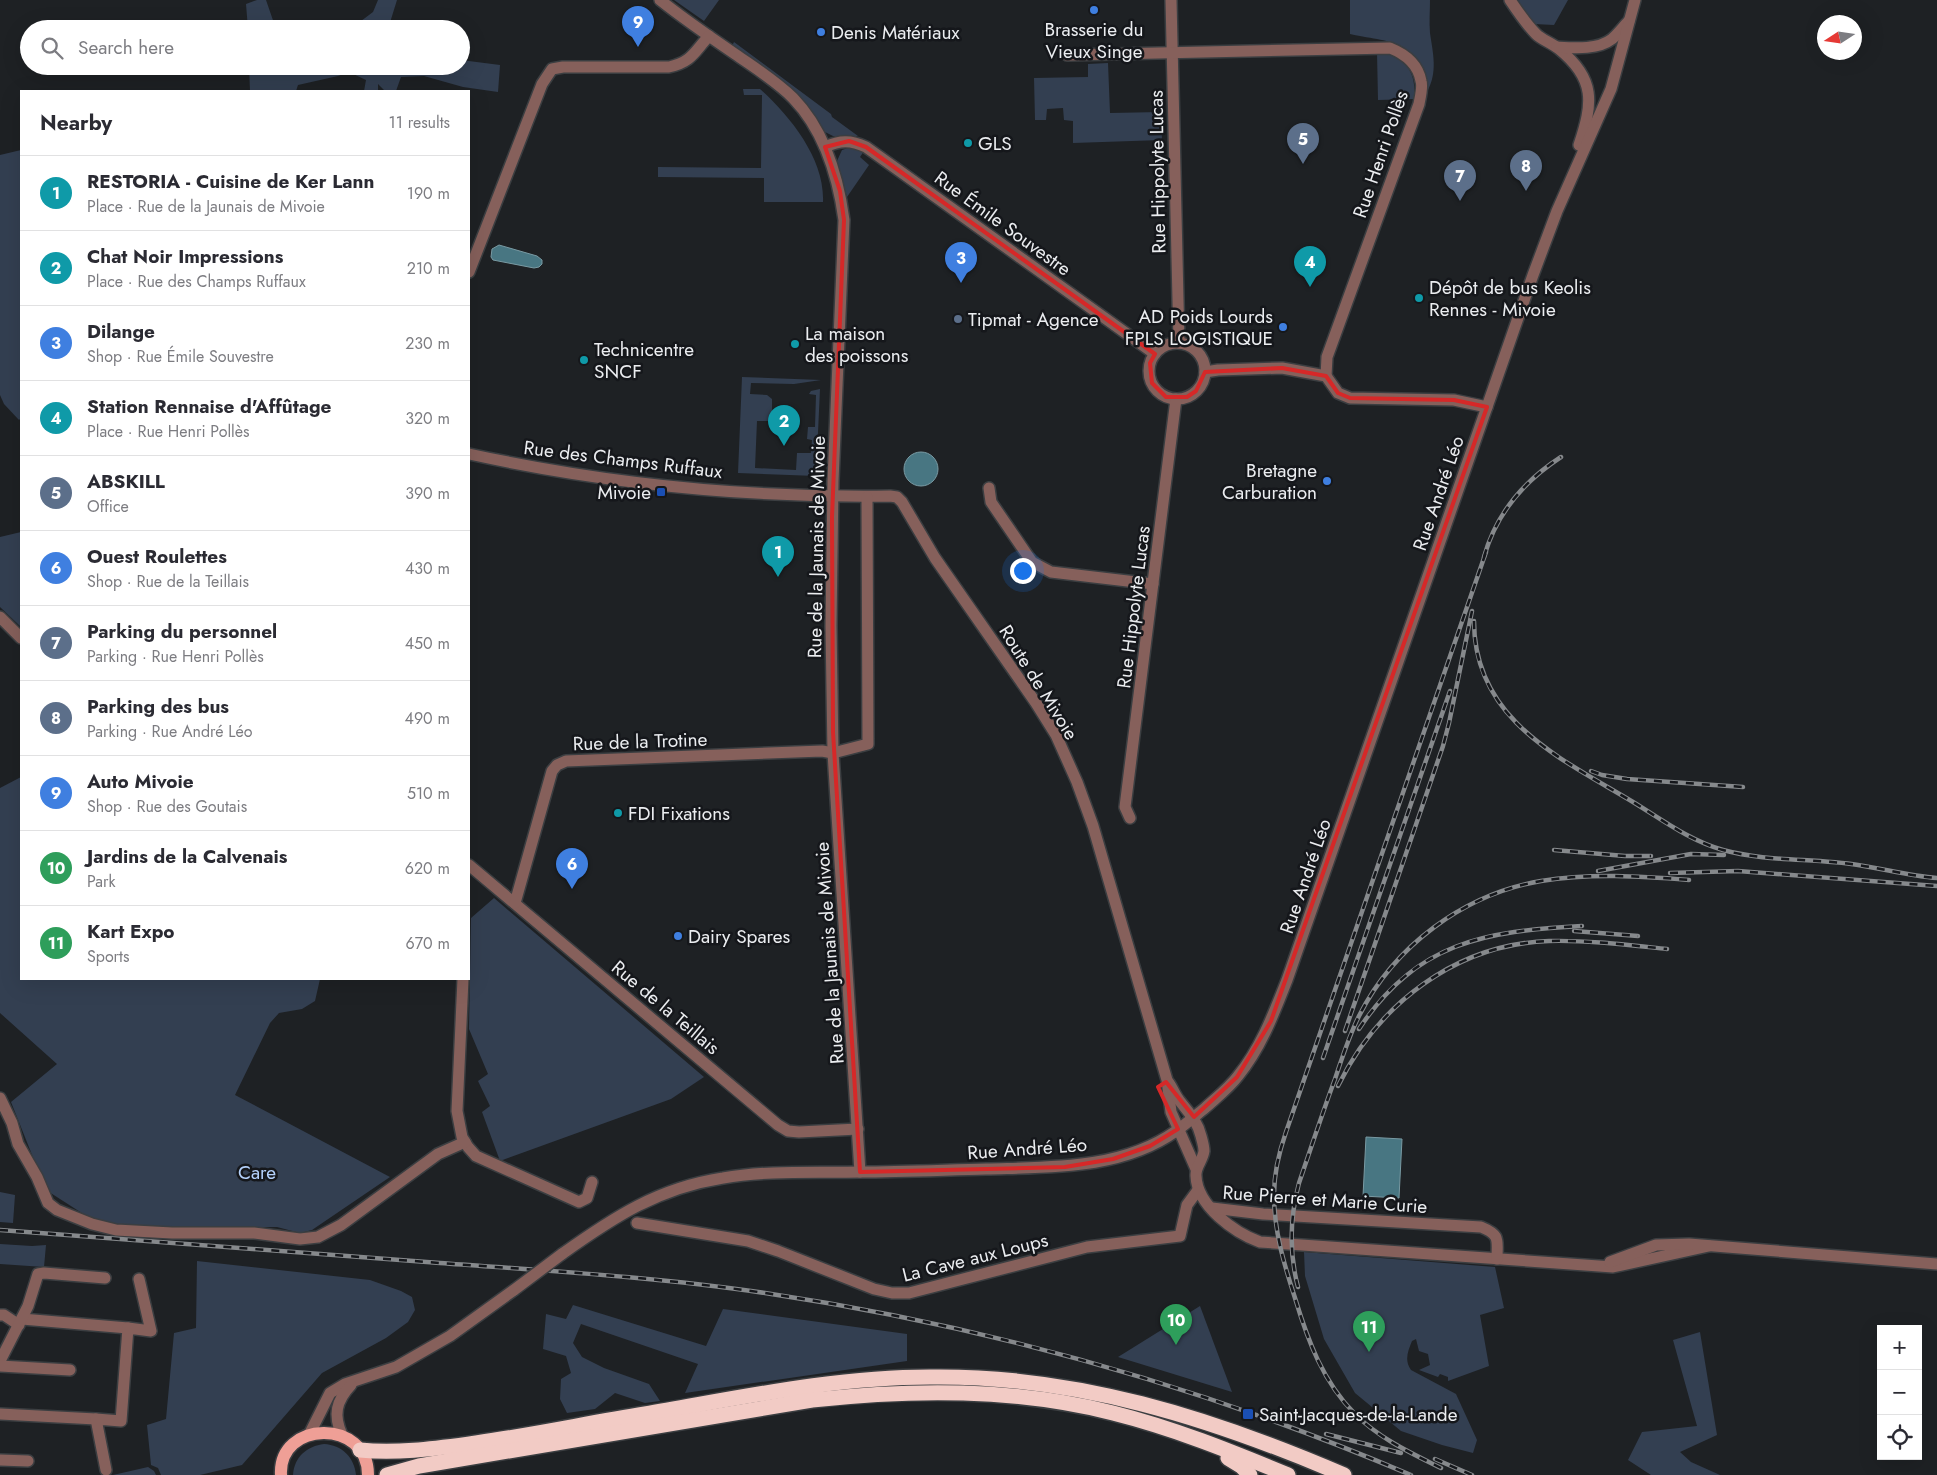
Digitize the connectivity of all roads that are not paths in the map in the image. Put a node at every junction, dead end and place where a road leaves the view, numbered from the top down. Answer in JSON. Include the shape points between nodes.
{"nodes":[{"id":1,"x":661,"y":0,"type":"edge"},
{"id":2,"x":1170,"y":0,"type":"edge"},
{"id":3,"x":1510,"y":0,"type":"edge"},
{"id":4,"x":1635,"y":0,"type":"edge"},
{"id":5,"x":1631,"y":19,"type":"junction"},
{"id":6,"x":708,"y":36,"type":"junction"},
{"id":7,"x":1557,"y":47,"type":"junction"},
{"id":8,"x":1172,"y":53,"type":"junction"},
{"id":9,"x":1067,"y":55,"type":"dead end"},
{"id":10,"x":825,"y":146,"type":"junction"},
{"id":11,"x":1577,"y":165,"type":"junction"},
{"id":12,"x":470,"y":269,"type":"edge"},
{"id":13,"x":1178,"y":343,"type":"junction"},
{"id":14,"x":1155,"y":354,"type":"junction"},
{"id":15,"x":1205,"y":372,"type":"junction"},
{"id":16,"x":1326,"y":376,"type":"junction"},
{"id":17,"x":1176,"y":399,"type":"junction"},
{"id":18,"x":1487,"y":407,"type":"junction"},
{"id":19,"x":470,"y":454,"type":"edge"},
{"id":20,"x":989,"y":488,"type":"dead end"},
{"id":21,"x":833,"y":496,"type":"junction"},
{"id":22,"x":867,"y":497,"type":"junction"},
{"id":23,"x":1154,"y":584,"type":"junction"},
{"id":24,"x":0,"y":617,"type":"edge"},
{"id":25,"x":20,"y":637,"type":"edge"},
{"id":26,"x":834,"y":753,"type":"junction"},
{"id":27,"x":1130,"y":818,"type":"dead end"},
{"id":28,"x":470,"y":866,"type":"edge"},
{"id":29,"x":515,"y":903,"type":"junction"},
{"id":30,"x":463,"y":980,"type":"edge"},
{"id":31,"x":1168,"y":1080,"type":"junction"},
{"id":32,"x":0,"y":1098,"type":"edge"},
{"id":33,"x":1194,"y":1117,"type":"junction"},
{"id":34,"x":858,"y":1129,"type":"junction"},
{"id":35,"x":1178,"y":1129,"type":"junction"},
{"id":36,"x":464,"y":1142,"type":"junction"},
{"id":37,"x":1196,"y":1169,"type":"junction"},
{"id":38,"x":860,"y":1172,"type":"junction"},
{"id":39,"x":592,"y":1182,"type":"dead end"},
{"id":40,"x":1198,"y":1190,"type":"junction"},
{"id":41,"x":1212,"y":1208,"type":"junction"},
{"id":42,"x":637,"y":1223,"type":"dead end"},
{"id":43,"x":1497,"y":1260,"type":"junction"},
{"id":44,"x":1937,"y":1264,"type":"edge"},
{"id":45,"x":105,"y":1278,"type":"dead end"},
{"id":46,"x":139,"y":1279,"type":"dead end"},
{"id":47,"x":0,"y":1315,"type":"edge"},
{"id":48,"x":20,"y":1322,"type":"junction"},
{"id":49,"x":128,"y":1328,"type":"junction"},
{"id":50,"x":0,"y":1361,"type":"edge"},
{"id":51,"x":0,"y":1366,"type":"edge"},
{"id":52,"x":70,"y":1370,"type":"dead end"},
{"id":53,"x":354,"y":1381,"type":"junction"},
{"id":54,"x":1049,"y":1400,"type":"junction"},
{"id":55,"x":0,"y":1414,"type":"edge"},
{"id":56,"x":96,"y":1419,"type":"junction"},
{"id":57,"x":309,"y":1435,"type":"junction"},
{"id":58,"x":342,"y":1435,"type":"junction"},
{"id":59,"x":1255,"y":1438,"type":"junction"},
{"id":60,"x":360,"y":1450,"type":"junction"},
{"id":61,"x":0,"y":1460,"type":"edge"},
{"id":62,"x":28,"y":1461,"type":"dead end"},
{"id":63,"x":106,"y":1470,"type":"dead end"},
{"id":64,"x":1280,"y":1472,"type":"edge"},
{"id":65,"x":279,"y":1474,"type":"edge"},
{"id":66,"x":368,"y":1475,"type":"edge"},
{"id":67,"x":387,"y":1475,"type":"edge"},
{"id":68,"x":1250,"y":1475,"type":"edge"},
{"id":69,"x":1327,"y":1475,"type":"edge"},
{"id":70,"x":1344,"y":1475,"type":"edge"}],
"edges":[{"from":1,"to":6,"type":"street","name":"Rue de la Jaunais de Mivoie"},
{"from":2,"to":8,"type":"street","name":"Rue Hippolyte Lucas"},
{"from":3,"to":7,"type":"street","via":[[1537,35]]},
{"from":4,"to":5,"type":"street","name":"Rue André Léo"},
{"from":5,"to":7,"type":"street","via":[[1612,40],[1578,48]]},
{"from":5,"to":11,"type":"street","name":"Rue André Léo","via":[[1611,89]]},
{"from":6,"to":10,"type":"street","name":"Rue de la Jaunais de Mivoie","via":[[774,81],[793,98]]},
{"from":6,"to":12,"type":"street","via":[[694,55],[682,64],[669,67],[552,69],[542,84]]},
{"from":7,"to":11,"type":"street","via":[[1583,74],[1589,94],[1588,117]]},
{"from":8,"to":9,"type":"street","name":"Rue Henri Pollès"},
{"from":8,"to":13,"type":"street","name":"Rue Hippolyte Lucas"},
{"from":8,"to":16,"type":"street","name":"Rue Henri Pollès","via":[[1390,48],[1411,60],[1422,81],[1419,104],[1327,357]]},
{"from":10,"to":14,"type":"street","name":"Rue Émile Souvestre","via":[[849,141],[866,147]]},
{"from":10,"to":21,"type":"street","name":"Rue de la Jaunais de Mivoie","via":[[840,191],[844,220]]},
{"from":11,"to":18,"type":"street","name":"Rue André Léo","via":[[1533,275]]},
{"from":13,"to":14,"type":"street","via":[[1162,347]]},
{"from":13,"to":15,"type":"street","via":[[1199,353]]},
{"from":14,"to":17,"type":"street","via":[[1150,368],[1152,383],[1166,397]]},
{"from":15,"to":16,"type":"street","via":[[1282,368]]},
{"from":15,"to":17,"type":"street","via":[[1196,391]]},
{"from":16,"to":18,"type":"street","via":[[1338,393],[1350,398],[1454,400]]},
{"from":17,"to":23,"type":"street","name":"Rue Hippolyte Lucas"},
{"from":18,"to":33,"type":"street","name":"Rue André Léo","via":[[1271,1021],[1237,1078]]},
{"from":19,"to":21,"type":"street","name":"Rue des Champs Ruffaux","via":[[642,484]]},
{"from":20,"to":23,"type":"street","via":[[991,502],[1032,562],[1051,572]]},
{"from":21,"to":22,"type":"street","name":"Route de Mivoie"},
{"from":21,"to":26,"type":"street","name":"Rue de la Jaunais de Mivoie","via":[[831,626]]},
{"from":22,"to":26,"type":"street","name":"Rue de la Trotine","via":[[868,744]]},
{"from":22,"to":31,"type":"street","name":"Route de Mivoie","via":[[897,497],[902,502],[935,558],[1056,735],[1093,826]]},
{"from":23,"to":27,"type":"street","name":"Rue Hippolyte Lucas","via":[[1125,807]]},
{"from":24,"to":25,"type":"street"},
{"from":26,"to":29,"type":"street","name":"Rue de la Trotine","via":[[566,761],[557,764],[552,771]]},
{"from":26,"to":34,"type":"street","name":"Rue de la Jaunais de Mivoie"},
{"from":28,"to":29,"type":"street","name":"Rue de la Teillais"},
{"from":29,"to":34,"type":"street","name":"Rue de la Teillais","via":[[778,1126],[799,1132]]},
{"from":30,"to":36,"type":"street","via":[[457,1111]]},
{"from":31,"to":33,"type":"street","name":"Route de Mivoie"},
{"from":31,"to":35,"type":"street","name":"Route de Mivoie","via":[[1170,1112]]},
{"from":32,"to":36,"type":"street","via":[[18,1144],[48,1203],[92,1224],[116,1230],[318,1237],[341,1225],[438,1154]]},
{"from":33,"to":35,"type":"street","name":"Rue André Léo"},
{"from":33,"to":37,"type":"street","via":[[1204,1151]]},
{"from":34,"to":38,"type":"street","name":"Rue de la Jaunais de Mivoie"},
{"from":35,"to":37,"type":"street","name":"Route de Mivoie"},
{"from":35,"to":38,"type":"street","name":"Rue André Léo","via":[[1150,1146],[1113,1158],[1065,1167]]},
{"from":36,"to":39,"type":"street","via":[[482,1160],[579,1202],[587,1198]]},
{"from":37,"to":40,"type":"street"},
{"from":38,"to":53,"type":"street","name":"Rue André Léo","bridge":true,"via":[[722,1178],[661,1195],[617,1216],[443,1341],[396,1367]]},
{"from":40,"to":41,"type":"street"},
{"from":40,"to":42,"type":"street","name":"La Cave aux Loups","via":[[1187,1205],[1180,1236],[1086,1247],[901,1294],[874,1289],[748,1241]]},
{"from":41,"to":43,"type":"street","name":"Rue Pierre et Marie Curie","via":[[1224,1221],[1260,1242]]},
{"from":41,"to":43,"type":"street","name":"Rue Pierre et Marie Curie","via":[[1481,1227],[1496,1237]]},
{"from":43,"to":44,"type":"street","name":"Rue Pierre et Marie Curie","via":[[1593,1267],[1656,1245],[1689,1244]]},
{"from":45,"to":48,"type":"street","via":[[38,1274]]},
{"from":46,"to":49,"type":"street","via":[[151,1331]]},
{"from":47,"to":48,"type":"street"},
{"from":48,"to":49,"type":"street"},
{"from":48,"to":50,"type":"street"},
{"from":49,"to":56,"type":"street","via":[[121,1421]]},
{"from":51,"to":52,"type":"street"},
{"from":53,"to":57,"type":"street","via":[[330,1393]]},
{"from":53,"to":58,"type":"street","via":[[339,1403],[337,1418]]},
{"from":54,"to":64,"type":"highway","via":[[1112,1413],[1184,1434]]},
{"from":54,"to":67,"type":"highway","via":[[930,1391],[812,1400],[404,1469]]},
{"from":54,"to":68,"type":"highway","via":[[1208,1451],[1236,1462]]},
{"from":55,"to":56,"type":"street"},
{"from":56,"to":63,"type":"street"},
{"from":57,"to":58,"type":"main road","via":[[321,1432]]},
{"from":57,"to":65,"type":"main road","via":[[289,1448]]},
{"from":58,"to":60,"type":"main road"},
{"from":59,"to":60,"type":"highway","via":[[1146,1404],[1090,1391],[1018,1381],[929,1376],[810,1387],[462,1445]]},
{"from":59,"to":64,"type":"highway","via":[[1270,1449]]},
{"from":59,"to":70,"type":"highway"},
{"from":60,"to":66,"type":"main road"},
{"from":61,"to":62,"type":"street"},
{"from":64,"to":69,"type":"highway","via":[[1302,1465]]}]}
